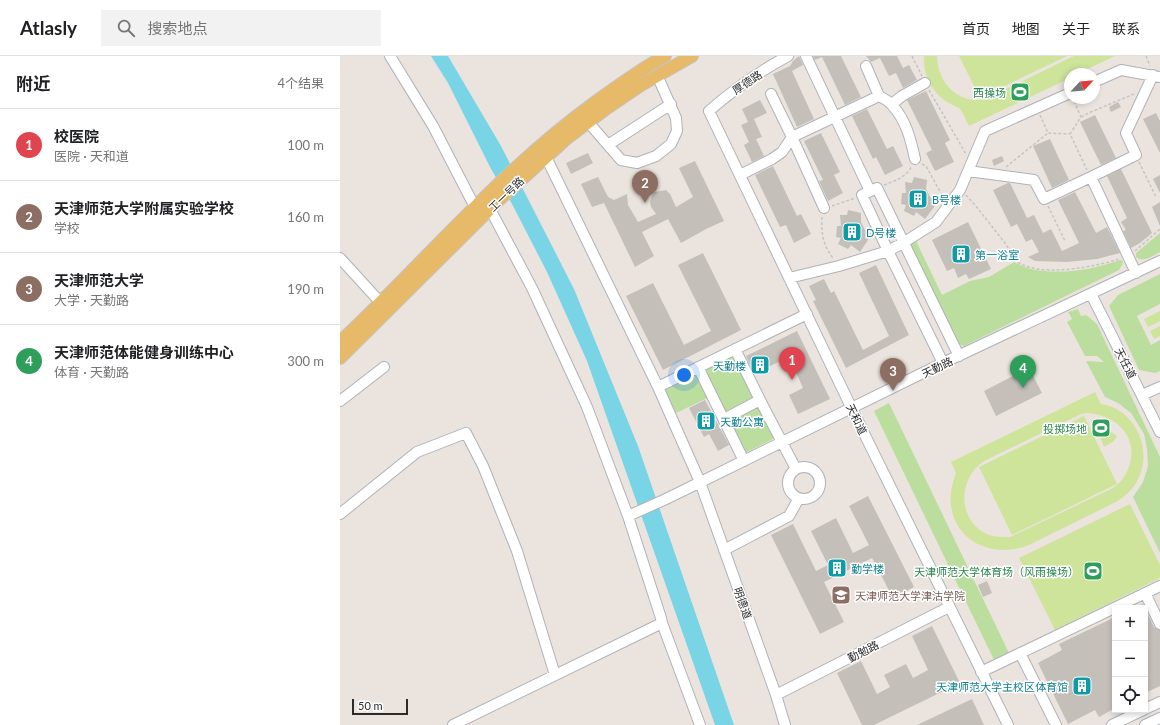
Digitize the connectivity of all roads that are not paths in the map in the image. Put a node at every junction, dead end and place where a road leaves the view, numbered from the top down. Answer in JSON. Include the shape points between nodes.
{"nodes":[{"id":1,"x":390,"y":56,"type":"edge"},
{"id":2,"x":665,"y":56,"type":"edge"},
{"id":3,"x":692,"y":56,"type":"edge"},
{"id":4,"x":788,"y":56,"type":"edge"},
{"id":5,"x":806,"y":56,"type":"edge"},
{"id":6,"x":866,"y":66,"type":"dead end"},
{"id":7,"x":657,"y":75,"type":"junction"},
{"id":8,"x":1156,"y":76,"type":"edge"},
{"id":9,"x":1100,"y":79,"type":"edge"},
{"id":10,"x":925,"y":83,"type":"road end"},
{"id":11,"x":771,"y":94,"type":"dead end"},
{"id":12,"x":879,"y":96,"type":"junction"},
{"id":13,"x":1064,"y":96,"type":"edge"},
{"id":14,"x":671,"y":104,"type":"junction"},
{"id":15,"x":892,"y":104,"type":"junction"},
{"id":16,"x":709,"y":111,"type":"joint"},
{"id":17,"x":835,"y":117,"type":"junction"},
{"id":18,"x":588,"y":122,"type":"junction"},
{"id":19,"x":792,"y":137,"type":"junction"},
{"id":20,"x":608,"y":145,"type":"junction"},
{"id":21,"x":546,"y":157,"type":"junction"},
{"id":22,"x":915,"y":159,"type":"road end"},
{"id":23,"x":969,"y":167,"type":"junction"},
{"id":24,"x":740,"y":175,"type":"junction"},
{"id":25,"x":1091,"y":177,"type":"junction"},
{"id":26,"x":870,"y":192,"type":"junction"},
{"id":27,"x":475,"y":207,"type":"junction"},
{"id":28,"x":824,"y":208,"type":"road end"},
{"id":29,"x":490,"y":210,"type":"junction"},
{"id":30,"x":481,"y":218,"type":"junction"},
{"id":31,"x":903,"y":243,"type":"junction"},
{"id":32,"x":888,"y":251,"type":"junction"},
{"id":33,"x":340,"y":258,"type":"edge"},
{"id":34,"x":1160,"y":261,"type":"edge"},
{"id":35,"x":1136,"y":273,"type":"junction"},
{"id":36,"x":789,"y":278,"type":"junction"},
{"id":37,"x":1092,"y":294,"type":"junction"},
{"id":38,"x":381,"y":303,"type":"junction"},
{"id":39,"x":807,"y":314,"type":"junction"},
{"id":40,"x":340,"y":342,"type":"edge"},
{"id":41,"x":735,"y":349,"type":"junction"},
{"id":42,"x":959,"y":356,"type":"junction"},
{"id":43,"x":340,"y":358,"type":"edge"},
{"id":44,"x":943,"y":364,"type":"junction"},
{"id":45,"x":384,"y":367,"type":"dead end"},
{"id":46,"x":698,"y":367,"type":"junction"},
{"id":47,"x":658,"y":387,"type":"junction"},
{"id":48,"x":1160,"y":387,"type":"edge"},
{"id":49,"x":1142,"y":396,"type":"junction"},
{"id":50,"x":760,"y":400,"type":"junction"},
{"id":51,"x":340,"y":401,"type":"edge"},
{"id":52,"x":852,"y":409,"type":"junction"},
{"id":53,"x":724,"y":419,"type":"junction"},
{"id":54,"x":1160,"y":432,"type":"edge"},
{"id":55,"x":782,"y":442,"type":"junction"},
{"id":56,"x":744,"y":461,"type":"junction"},
{"id":57,"x":796,"y":469,"type":"junction"},
{"id":58,"x":700,"y":482,"type":"junction"},
{"id":59,"x":799,"y":498,"type":"junction"},
{"id":60,"x":340,"y":514,"type":"edge"},
{"id":61,"x":633,"y":514,"type":"junction"},
{"id":62,"x":724,"y":550,"type":"junction"},
{"id":63,"x":1160,"y":586,"type":"edge"},
{"id":64,"x":1145,"y":593,"type":"junction"},
{"id":65,"x":950,"y":607,"type":"junction"},
{"id":66,"x":662,"y":623,"type":"junction"},
{"id":67,"x":1160,"y":624,"type":"edge"},
{"id":68,"x":1020,"y":653,"type":"junction"},
{"id":69,"x":982,"y":672,"type":"junction"},
{"id":70,"x":555,"y":675,"type":"junction"},
{"id":71,"x":776,"y":695,"type":"junction"},
{"id":72,"x":1160,"y":702,"type":"edge"},
{"id":73,"x":1148,"y":708,"type":"edge"},
{"id":74,"x":1137,"y":713,"type":"edge"},
{"id":75,"x":1141,"y":713,"type":"edge"},
{"id":76,"x":1160,"y":718,"type":"edge"},
{"id":77,"x":453,"y":725,"type":"edge"},
{"id":78,"x":700,"y":725,"type":"edge"},
{"id":79,"x":785,"y":725,"type":"edge"},
{"id":80,"x":1008,"y":725,"type":"edge"},
{"id":81,"x":1056,"y":725,"type":"edge"},
{"id":82,"x":1112,"y":725,"type":"edge"},
{"id":83,"x":1139,"y":725,"type":"edge"},
{"id":84,"x":1145,"y":725,"type":"edge"}],
"edges":[{"from":1,"to":27,"type":"street","via":[[433,126]]},
{"from":2,"to":27,"type":"main road","name":"工一号路","via":[[581,112],[522,161]]},
{"from":3,"to":7,"type":"main road","name":"工一号路"},
{"from":4,"to":16,"type":"street","name":"厚德路","via":[[726,96]]},
{"from":5,"to":17,"type":"street"},
{"from":6,"to":12,"type":"street"},
{"from":7,"to":14,"type":"street"},
{"from":7,"to":18,"type":"main road","name":"工一号路"},
{"from":8,"to":9,"type":"street","via":[[1121,70]]},
{"from":8,"to":25,"type":"street","via":[[1147,88],[1126,133],[1136,155]]},
{"from":10,"to":15,"type":"street"},
{"from":11,"to":19,"type":"street"},
{"from":12,"to":15,"type":"street"},
{"from":12,"to":17,"type":"street"},
{"from":13,"to":23,"type":"street","via":[[985,131]]},
{"from":14,"to":20,"type":"street"},
{"from":14,"to":20,"type":"street","via":[[677,131],[671,144],[656,156],[637,163],[621,160]]},
{"from":15,"to":22,"type":"street","via":[[903,120],[911,139]]},
{"from":16,"to":24,"type":"street","name":"天和道"},
{"from":17,"to":19,"type":"street"},
{"from":17,"to":26,"type":"street"},
{"from":18,"to":20,"type":"street"},
{"from":18,"to":21,"type":"main road","name":"工一号路"},
{"from":19,"to":24,"type":"street","via":[[782,152]]},
{"from":19,"to":28,"type":"street"},
{"from":21,"to":29,"type":"main road","name":"工一号路"},
{"from":21,"to":47,"type":"street","name":"明德道"},
{"from":23,"to":25,"type":"street","via":[[997,175],[1034,180],[1044,199]]},
{"from":23,"to":31,"type":"street","via":[[960,190],[936,222]]},
{"from":24,"to":36,"type":"street","name":"天和道"},
{"from":25,"to":35,"type":"street"},
{"from":26,"to":31,"type":"street"},
{"from":26,"to":32,"type":"street"},
{"from":27,"to":30,"type":"street"},
{"from":27,"to":38,"type":"main road","name":"工一号路"},
{"from":29,"to":30,"type":"main road","name":"工一号路"},
{"from":29,"to":61,"type":"street","via":[[532,288]]},
{"from":30,"to":43,"type":"main road","name":"工一号路"},
{"from":31,"to":32,"type":"street"},
{"from":31,"to":42,"type":"street"},
{"from":32,"to":36,"type":"street"},
{"from":32,"to":44,"type":"street"},
{"from":33,"to":38,"type":"street"},
{"from":34,"to":35,"type":"street","name":"天勤路"},
{"from":35,"to":37,"type":"street","name":"天勤路"},
{"from":36,"to":39,"type":"street","name":"天和道"},
{"from":37,"to":42,"type":"street","name":"天勤路"},
{"from":37,"to":49,"type":"street","name":"天任道"},
{"from":38,"to":40,"type":"main road","name":"工一号路"},
{"from":39,"to":41,"type":"street"},
{"from":39,"to":52,"type":"street","name":"天和道"},
{"from":41,"to":46,"type":"street"},
{"from":41,"to":50,"type":"street"},
{"from":42,"to":44,"type":"street","name":"天勤路"},
{"from":44,"to":52,"type":"street","name":"天勤路"},
{"from":45,"to":51,"type":"street"},
{"from":46,"to":47,"type":"street"},
{"from":46,"to":53,"type":"street"},
{"from":47,"to":58,"type":"street","name":"明德道"},
{"from":48,"to":49,"type":"street"},
{"from":49,"to":54,"type":"street","name":"天任道"},
{"from":50,"to":53,"type":"street"},
{"from":50,"to":55,"type":"street"},
{"from":52,"to":55,"type":"street","name":"天勤路"},
{"from":52,"to":65,"type":"street","name":"天和道"},
{"from":53,"to":56,"type":"street"},
{"from":55,"to":56,"type":"street","name":"天勤路"},
{"from":55,"to":57,"type":"street"},
{"from":56,"to":58,"type":"street","name":"天勤路"},
{"from":57,"to":59,"type":"street","via":[[788,482],[790,490]]},
{"from":57,"to":59,"type":"street","via":[[808,468],[815,472],[819,479],[819,488],[815,494],[808,498]]},
{"from":58,"to":61,"type":"street","name":"天勤路"},
{"from":58,"to":62,"type":"street","name":"明德道"},
{"from":59,"to":62,"type":"street","via":[[789,516]]},
{"from":60,"to":70,"type":"street","via":[[417,452],[466,432],[483,466],[517,552]]},
{"from":61,"to":66,"type":"street"},
{"from":62,"to":71,"type":"street","name":"明德道"},
{"from":63,"to":64,"type":"street"},
{"from":64,"to":67,"type":"street"},
{"from":64,"to":68,"type":"street"},
{"from":65,"to":69,"type":"street","name":"天和道"},
{"from":65,"to":71,"type":"street","name":"勤勉路"},
{"from":66,"to":70,"type":"street"},
{"from":66,"to":78,"type":"street"},
{"from":68,"to":69,"type":"street"},
{"from":68,"to":81,"type":"street"},
{"from":69,"to":80,"type":"street","name":"天和道"},
{"from":70,"to":77,"type":"street"},
{"from":71,"to":79,"type":"street","name":"明德道"},
{"from":72,"to":73,"type":"street"},
{"from":74,"to":82,"type":"street"},
{"from":75,"to":83,"type":"street"},
{"from":76,"to":84,"type":"street"}]}
